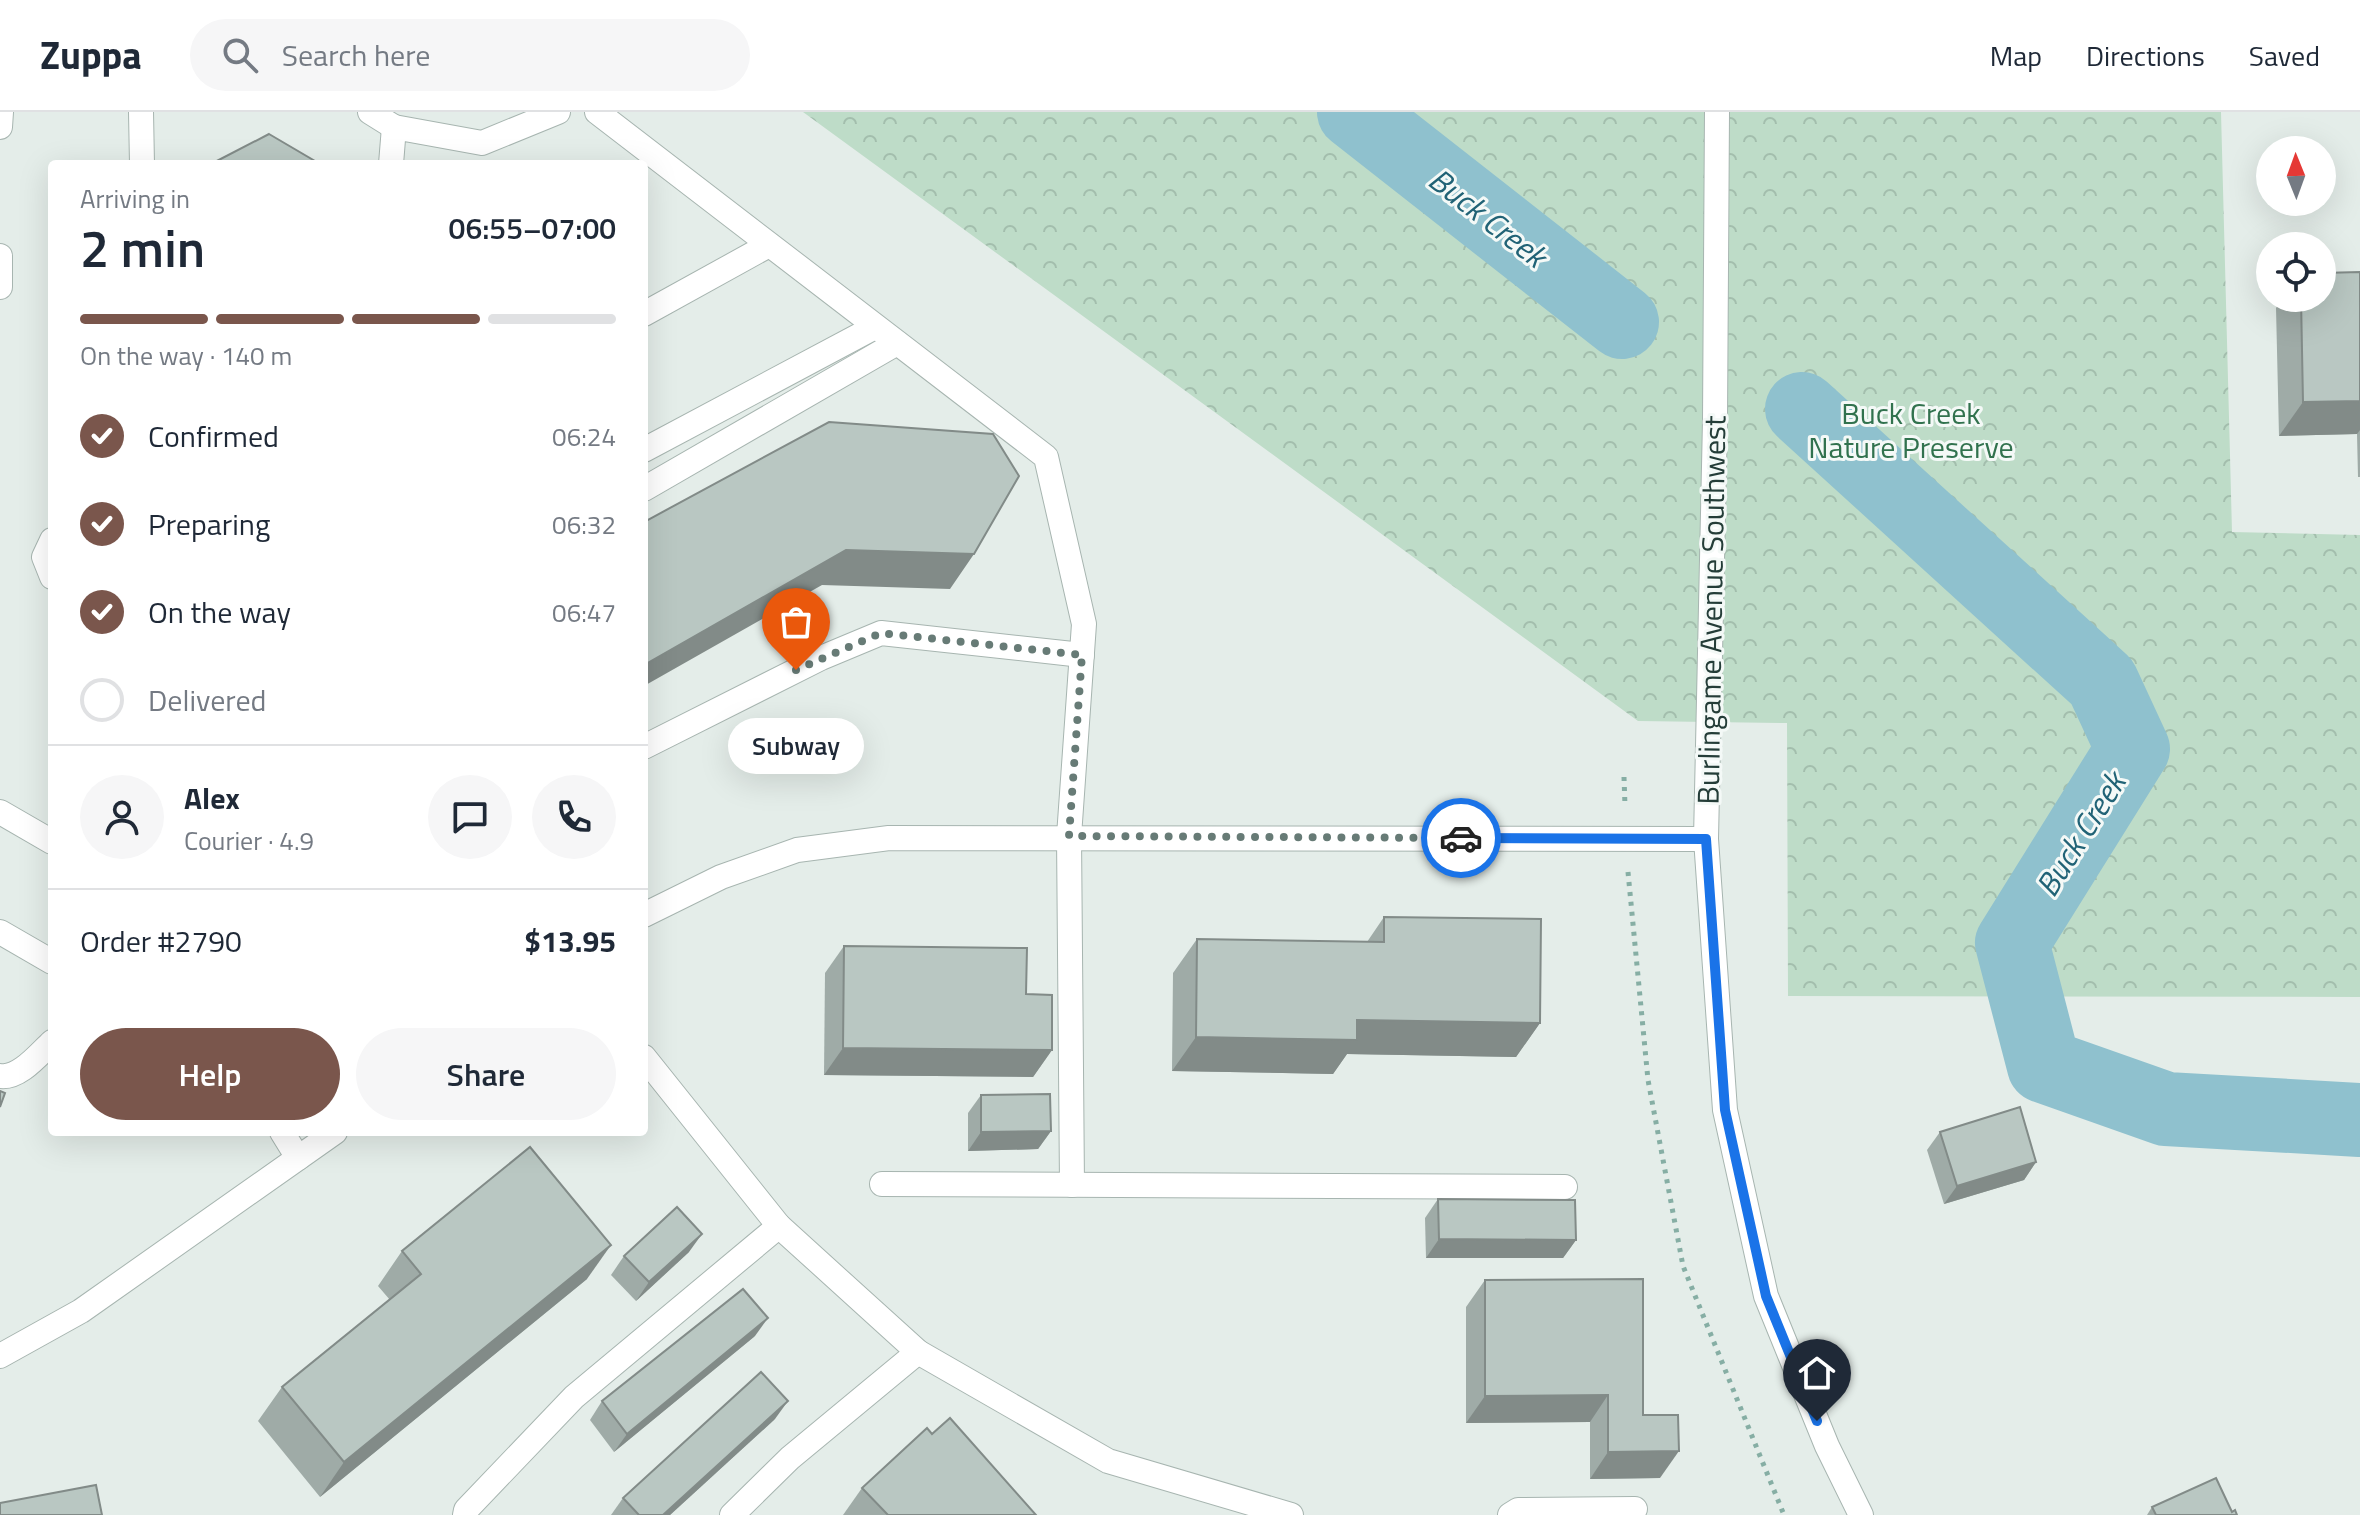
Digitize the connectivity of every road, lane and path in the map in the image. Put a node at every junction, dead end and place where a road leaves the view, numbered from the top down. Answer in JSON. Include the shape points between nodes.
{"nodes":[{"id":1,"x":1,"y":112,"type":"edge"},
{"id":2,"x":141,"y":112,"type":"edge"},
{"id":3,"x":370,"y":112,"type":"edge"},
{"id":4,"x":558,"y":112,"type":"edge"},
{"id":5,"x":597,"y":112,"type":"edge"},
{"id":6,"x":1717,"y":112,"type":"edge"},
{"id":7,"x":0,"y":127,"type":"edge"},
{"id":8,"x":394,"y":127,"type":"junction"},
{"id":9,"x":142,"y":160,"type":"edge"},
{"id":10,"x":391,"y":160,"type":"edge"},
{"id":11,"x":647,"y":160,"type":"edge"},
{"id":12,"x":652,"y":165,"type":"edge"},
{"id":13,"x":769,"y":245,"type":"junction"},
{"id":14,"x":0,"y":256,"type":"edge"},
{"id":15,"x":0,"y":287,"type":"edge"},
{"id":16,"x":648,"y":312,"type":"edge"},
{"id":17,"x":875,"y":327,"type":"junction"},
{"id":18,"x":897,"y":343,"type":"junction"},
{"id":19,"x":648,"y":448,"type":"edge"},
{"id":20,"x":648,"y":487,"type":"edge"},
{"id":21,"x":48,"y":548,"type":"edge"},
{"id":22,"x":48,"y":567,"type":"edge"},
{"id":23,"x":1082,"y":655,"type":"junction"},
{"id":24,"x":648,"y":745,"type":"edge"},
{"id":25,"x":1624,"y":777,"type":"dead end"},
{"id":26,"x":0,"y":812,"type":"edge"},
{"id":27,"x":1069,"y":836,"type":"junction"},
{"id":28,"x":1627,"y":839,"type":"junction"},
{"id":29,"x":1706,"y":839,"type":"junction"},
{"id":30,"x":48,"y":840,"type":"edge"},
{"id":31,"x":648,"y":913,"type":"edge"},
{"id":32,"x":0,"y":932,"type":"edge"},
{"id":33,"x":48,"y":960,"type":"edge"},
{"id":34,"x":48,"y":1046,"type":"edge"},
{"id":35,"x":648,"y":1062,"type":"edge"},
{"id":36,"x":0,"y":1076,"type":"edge"},
{"id":37,"x":284,"y":1136,"type":"edge"},
{"id":38,"x":329,"y":1136,"type":"edge"},
{"id":39,"x":298,"y":1158,"type":"junction"},
{"id":40,"x":882,"y":1184,"type":"dead end"},
{"id":41,"x":1072,"y":1185,"type":"junction"},
{"id":42,"x":1565,"y":1187,"type":"dead end"},
{"id":43,"x":779,"y":1226,"type":"junction"},
{"id":44,"x":918,"y":1352,"type":"junction"},
{"id":45,"x":0,"y":1356,"type":"edge"},
{"id":46,"x":1635,"y":1509,"type":"dead end"},
{"id":47,"x":465,"y":1515,"type":"edge"},
{"id":48,"x":732,"y":1515,"type":"edge"},
{"id":49,"x":1291,"y":1515,"type":"edge"},
{"id":50,"x":1510,"y":1515,"type":"edge"},
{"id":51,"x":1784,"y":1515,"type":"edge"},
{"id":52,"x":1861,"y":1515,"type":"edge"}],
"edges":[{"from":1,"to":7,"type":"street"},
{"from":2,"to":9,"type":"street"},
{"from":3,"to":8,"type":"street"},
{"from":4,"to":8,"type":"street","via":[[482,143]]},
{"from":5,"to":11,"type":"street"},
{"from":6,"to":29,"type":"street","name":"Burlingame Avenue Southwest"},
{"from":8,"to":10,"type":"street"},
{"from":12,"to":13,"type":"street"},
{"from":13,"to":16,"type":"street"},
{"from":13,"to":17,"type":"street"},
{"from":14,"to":15,"type":"street"},
{"from":17,"to":18,"type":"street"},
{"from":17,"to":19,"type":"street"},
{"from":18,"to":20,"type":"street"},
{"from":18,"to":23,"type":"street","via":[[1046,457],[1084,624]]},
{"from":21,"to":22,"type":"street"},
{"from":23,"to":24,"type":"street","via":[[881,633]]},
{"from":23,"to":27,"type":"street"},
{"from":25,"to":28,"type":"path"},
{"from":26,"to":30,"type":"street"},
{"from":27,"to":28,"type":"street"},
{"from":27,"to":31,"type":"street","via":[[889,838],[797,850],[721,877]]},
{"from":27,"to":41,"type":"street"},
{"from":28,"to":29,"type":"street"},
{"from":28,"to":51,"type":"path","via":[[1648,1080],[1683,1266]]},
{"from":29,"to":52,"type":"street","name":"Burlingame Avenue Southwest","via":[[1725,1110],[1766,1296]]},
{"from":32,"to":33,"type":"street"},
{"from":34,"to":36,"type":"street","via":[[22,1069]]},
{"from":35,"to":43,"type":"street"},
{"from":37,"to":39,"type":"street"},
{"from":38,"to":39,"type":"street"},
{"from":39,"to":45,"type":"street","via":[[81,1311]]},
{"from":40,"to":41,"type":"street"},
{"from":41,"to":42,"type":"street"},
{"from":43,"to":44,"type":"street"},
{"from":43,"to":47,"type":"street","via":[[574,1397]]},
{"from":44,"to":48,"type":"street","via":[[790,1458]]},
{"from":44,"to":49,"type":"street","via":[[1108,1461]]},
{"from":46,"to":50,"type":"street","via":[[1518,1510]]}]}
